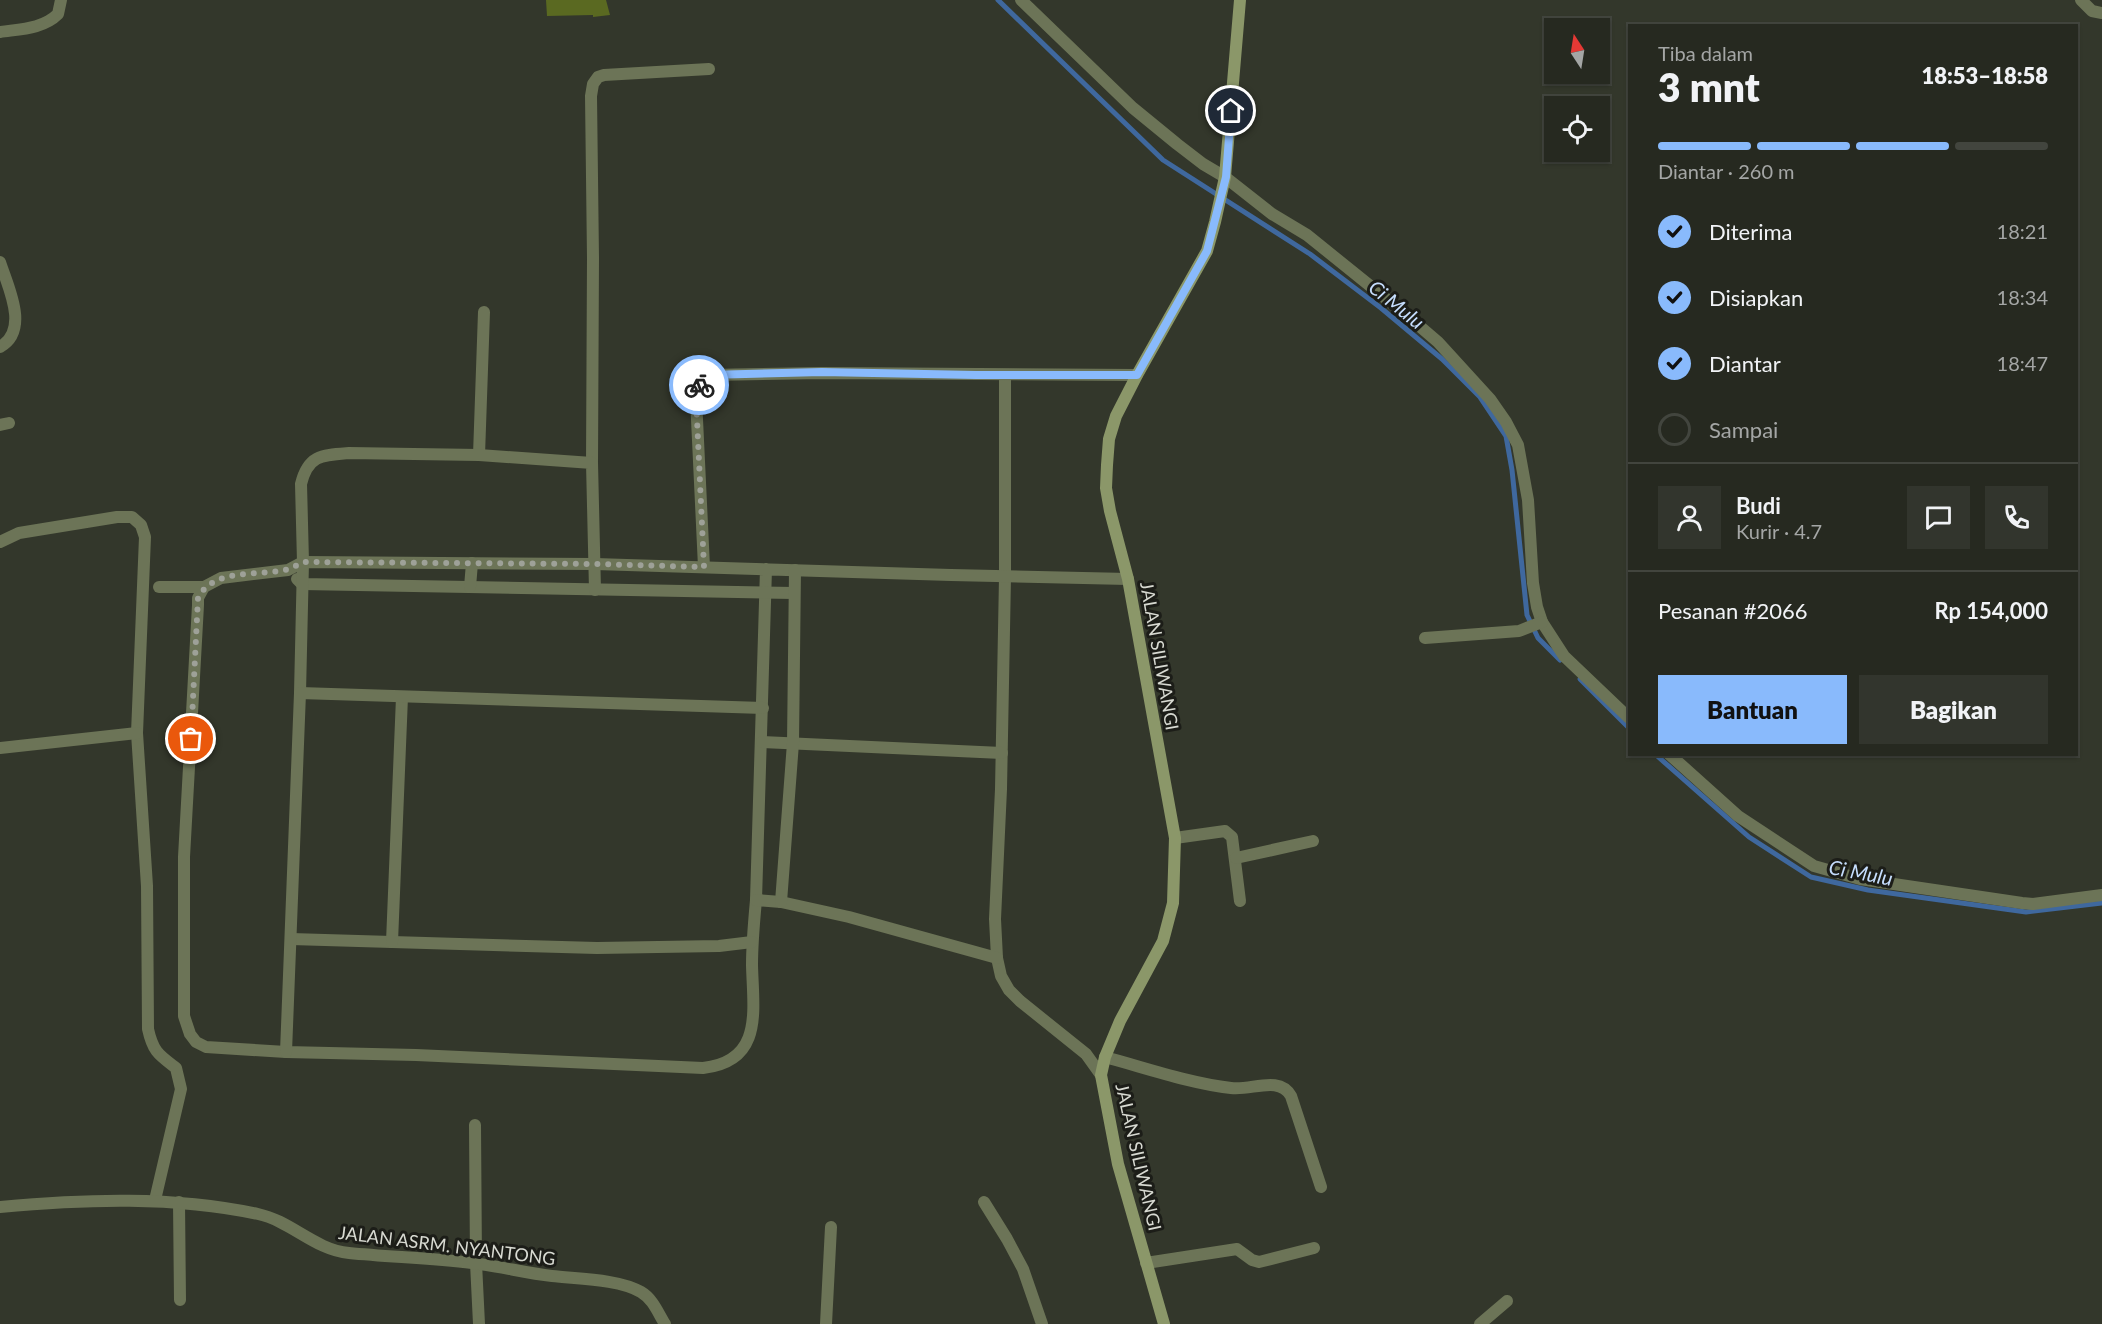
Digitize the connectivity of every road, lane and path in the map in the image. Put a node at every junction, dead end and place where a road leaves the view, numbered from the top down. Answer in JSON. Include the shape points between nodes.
{"nodes":[{"id":1,"x":61,"y":0,"type":"edge"},
{"id":2,"x":1021,"y":0,"type":"edge"},
{"id":3,"x":1240,"y":0,"type":"edge"},
{"id":4,"x":2081,"y":0,"type":"edge"},
{"id":5,"x":2102,"y":13,"type":"edge"},
{"id":6,"x":0,"y":32,"type":"edge"},
{"id":7,"x":709,"y":69,"type":"dead end"},
{"id":8,"x":1225,"y":178,"type":"junction"},
{"id":9,"x":0,"y":262,"type":"edge"},
{"id":10,"x":484,"y":312,"type":"dead end"},
{"id":11,"x":0,"y":347,"type":"edge"},
{"id":12,"x":1005,"y":375,"type":"junction"},
{"id":13,"x":1137,"y":375,"type":"junction"},
{"id":14,"x":479,"y":455,"type":"junction"},
{"id":15,"x":592,"y":463,"type":"junction"},
{"id":16,"x":0,"y":542,"type":"edge"},
{"id":17,"x":303,"y":562,"type":"junction"},
{"id":18,"x":472,"y":563,"type":"junction"},
{"id":19,"x":595,"y":564,"type":"junction"},
{"id":20,"x":704,"y":567,"type":"junction"},
{"id":21,"x":766,"y":569,"type":"junction"},
{"id":22,"x":288,"y":570,"type":"junction"},
{"id":23,"x":795,"y":570,"type":"junction"},
{"id":24,"x":1005,"y":578,"type":"junction"},
{"id":25,"x":1128,"y":579,"type":"junction"},
{"id":26,"x":302,"y":584,"type":"junction"},
{"id":27,"x":159,"y":587,"type":"dead end"},
{"id":28,"x":204,"y":587,"type":"junction"},
{"id":29,"x":470,"y":587,"type":"junction"},
{"id":30,"x":595,"y":590,"type":"junction"},
{"id":31,"x":765,"y":593,"type":"junction"},
{"id":32,"x":794,"y":593,"type":"junction"},
{"id":33,"x":1542,"y":622,"type":"junction"},
{"id":34,"x":1425,"y":638,"type":"dead end"},
{"id":35,"x":300,"y":693,"type":"junction"},
{"id":36,"x":402,"y":697,"type":"junction"},
{"id":37,"x":763,"y":708,"type":"junction"},
{"id":38,"x":1628,"y":717,"type":"edge"},
{"id":39,"x":138,"y":733,"type":"junction"},
{"id":40,"x":762,"y":742,"type":"junction"},
{"id":41,"x":793,"y":743,"type":"junction"},
{"id":42,"x":0,"y":747,"type":"edge"},
{"id":43,"x":1002,"y":753,"type":"junction"},
{"id":44,"x":1671,"y":756,"type":"edge"},
{"id":45,"x":1175,"y":837,"type":"junction"},
{"id":46,"x":1313,"y":841,"type":"dead end"},
{"id":47,"x":1236,"y":858,"type":"junction"},
{"id":48,"x":2102,"y":895,"type":"edge"},
{"id":49,"x":756,"y":900,"type":"junction"},
{"id":50,"x":1240,"y":901,"type":"dead end"},
{"id":51,"x":781,"y":902,"type":"junction"},
{"id":52,"x":291,"y":939,"type":"junction"},
{"id":53,"x":392,"y":942,"type":"junction"},
{"id":54,"x":752,"y":942,"type":"junction"},
{"id":55,"x":997,"y":958,"type":"junction"},
{"id":56,"x":286,"y":1052,"type":"junction"},
{"id":57,"x":1105,"y":1057,"type":"junction"},
{"id":58,"x":1101,"y":1075,"type":"junction"},
{"id":59,"x":475,"y":1125,"type":"dead end"},
{"id":60,"x":1321,"y":1187,"type":"dead end"},
{"id":61,"x":155,"y":1200,"type":"junction"},
{"id":62,"x":179,"y":1202,"type":"junction"},
{"id":63,"x":984,"y":1202,"type":"dead end"},
{"id":64,"x":0,"y":1207,"type":"edge"},
{"id":65,"x":831,"y":1227,"type":"dead end"},
{"id":66,"x":1314,"y":1248,"type":"dead end"},
{"id":67,"x":476,"y":1263,"type":"junction"},
{"id":68,"x":1146,"y":1263,"type":"junction"},
{"id":69,"x":180,"y":1300,"type":"dead end"},
{"id":70,"x":1507,"y":1301,"type":"dead end"},
{"id":71,"x":479,"y":1324,"type":"edge"},
{"id":72,"x":665,"y":1324,"type":"edge"},
{"id":73,"x":826,"y":1324,"type":"edge"},
{"id":74,"x":1042,"y":1324,"type":"edge"},
{"id":75,"x":1164,"y":1324,"type":"edge"},
{"id":76,"x":1480,"y":1324,"type":"edge"}],
"edges":[{"from":1,"to":6,"type":"street","via":[[58,14],[48,22]]},
{"from":2,"to":8,"type":"street","via":[[1133,108]]},
{"from":3,"to":8,"type":"street","name":"JALAN SILIWANGI"},
{"from":4,"to":5,"type":"street","via":[[2092,11]]},
{"from":7,"to":15,"type":"street","via":[[604,75],[593,84]]},
{"from":8,"to":13,"type":"street","name":"JALAN SILIWANGI","via":[[1207,251]]},
{"from":8,"to":33,"type":"street","via":[[1320,245],[1410,318],[1438,342],[1496,406],[1518,444],[1528,500],[1533,584]]},
{"from":9,"to":11,"type":"street","via":[[16,324],[10,339]]},
{"from":10,"to":14,"type":"street"},
{"from":12,"to":13,"type":"street"},
{"from":12,"to":20,"type":"street","via":[[822,372],[708,375],[698,385],[696,398]]},
{"from":12,"to":24,"type":"street"},
{"from":13,"to":25,"type":"street","name":"JALAN SILIWANGI","via":[[1116,416],[1107,465],[1110,511]]},
{"from":14,"to":15,"type":"street"},
{"from":14,"to":17,"type":"street","via":[[349,453],[328,455],[309,463],[301,484]]},
{"from":15,"to":19,"type":"street"},
{"from":16,"to":39,"type":"street","via":[[19,533],[117,517],[132,517],[141,525],[145,537]]},
{"from":17,"to":18,"type":"street"},
{"from":17,"to":22,"type":"street"},
{"from":17,"to":26,"type":"street"},
{"from":18,"to":19,"type":"street"},
{"from":18,"to":29,"type":"street"},
{"from":19,"to":20,"type":"street"},
{"from":19,"to":30,"type":"street"},
{"from":20,"to":21,"type":"street"},
{"from":21,"to":23,"type":"street"},
{"from":21,"to":31,"type":"street"},
{"from":22,"to":26,"type":"street"},
{"from":22,"to":28,"type":"street","via":[[221,578]]},
{"from":23,"to":24,"type":"street"},
{"from":23,"to":32,"type":"street"},
{"from":24,"to":25,"type":"street"},
{"from":24,"to":43,"type":"street"},
{"from":25,"to":45,"type":"street","name":"JALAN SILIWANGI"},
{"from":26,"to":29,"type":"street"},
{"from":26,"to":35,"type":"street"},
{"from":27,"to":28,"type":"street"},
{"from":28,"to":56,"type":"street","via":[[198,598],[184,857],[184,1016],[190,1034],[206,1047]]},
{"from":29,"to":30,"type":"street"},
{"from":30,"to":31,"type":"street"},
{"from":31,"to":32,"type":"street"},
{"from":31,"to":37,"type":"street"},
{"from":32,"to":41,"type":"street"},
{"from":33,"to":34,"type":"street","via":[[1519,631]]},
{"from":33,"to":38,"type":"street","via":[[1564,656]]},
{"from":35,"to":36,"type":"street"},
{"from":35,"to":52,"type":"street"},
{"from":36,"to":37,"type":"street"},
{"from":36,"to":53,"type":"street"},
{"from":37,"to":40,"type":"street"},
{"from":39,"to":42,"type":"street"},
{"from":39,"to":61,"type":"street","via":[[147,886],[148,1029],[156,1053],[176,1068],[181,1089]]},
{"from":40,"to":41,"type":"street"},
{"from":40,"to":49,"type":"street"},
{"from":41,"to":43,"type":"street"},
{"from":41,"to":51,"type":"street"},
{"from":43,"to":55,"type":"street"},
{"from":44,"to":48,"type":"street","via":[[1738,816],[1815,866],[1860,879],[2022,903]]},
{"from":45,"to":47,"type":"street","via":[[1225,831],[1233,837]]},
{"from":45,"to":57,"type":"street","name":"JALAN SILIWANGI","via":[[1173,903],[1163,941]]},
{"from":46,"to":47,"type":"street"},
{"from":47,"to":50,"type":"street"},
{"from":49,"to":51,"type":"street"},
{"from":49,"to":54,"type":"street"},
{"from":51,"to":55,"type":"street"},
{"from":52,"to":53,"type":"street"},
{"from":52,"to":56,"type":"street"},
{"from":53,"to":54,"type":"street","via":[[597,948]]},
{"from":54,"to":56,"type":"street","via":[[754,1015],[750,1035],[743,1048],[718,1066]]},
{"from":55,"to":58,"type":"street","via":[[1009,990],[1086,1054]]},
{"from":57,"to":58,"type":"street","name":"JALAN SILIWANGI"},
{"from":57,"to":60,"type":"street","via":[[1232,1088],[1284,1088],[1292,1096]]},
{"from":58,"to":68,"type":"street","name":"JALAN SILIWANGI","via":[[1118,1164]]},
{"from":59,"to":67,"type":"street"},
{"from":61,"to":62,"type":"street","name":"JALAN ASRM. NYANTONG"},
{"from":61,"to":64,"type":"street","name":"JALAN ASRM. NYANTONG"},
{"from":62,"to":67,"type":"street","name":"JALAN ASRM. NYANTONG","via":[[260,1214],[284,1223],[323,1247],[347,1253]]},
{"from":62,"to":69,"type":"street"},
{"from":63,"to":74,"type":"street","via":[[1023,1269]]},
{"from":65,"to":73,"type":"street"},
{"from":66,"to":68,"type":"street","via":[[1259,1262],[1237,1249]]},
{"from":67,"to":71,"type":"street"},
{"from":67,"to":72,"type":"street","name":"JALAN ASRM. NYANTONG","via":[[623,1283],[643,1292],[657,1307]]},
{"from":68,"to":75,"type":"street","name":"JALAN SILIWANGI"},
{"from":70,"to":76,"type":"street"}]}
